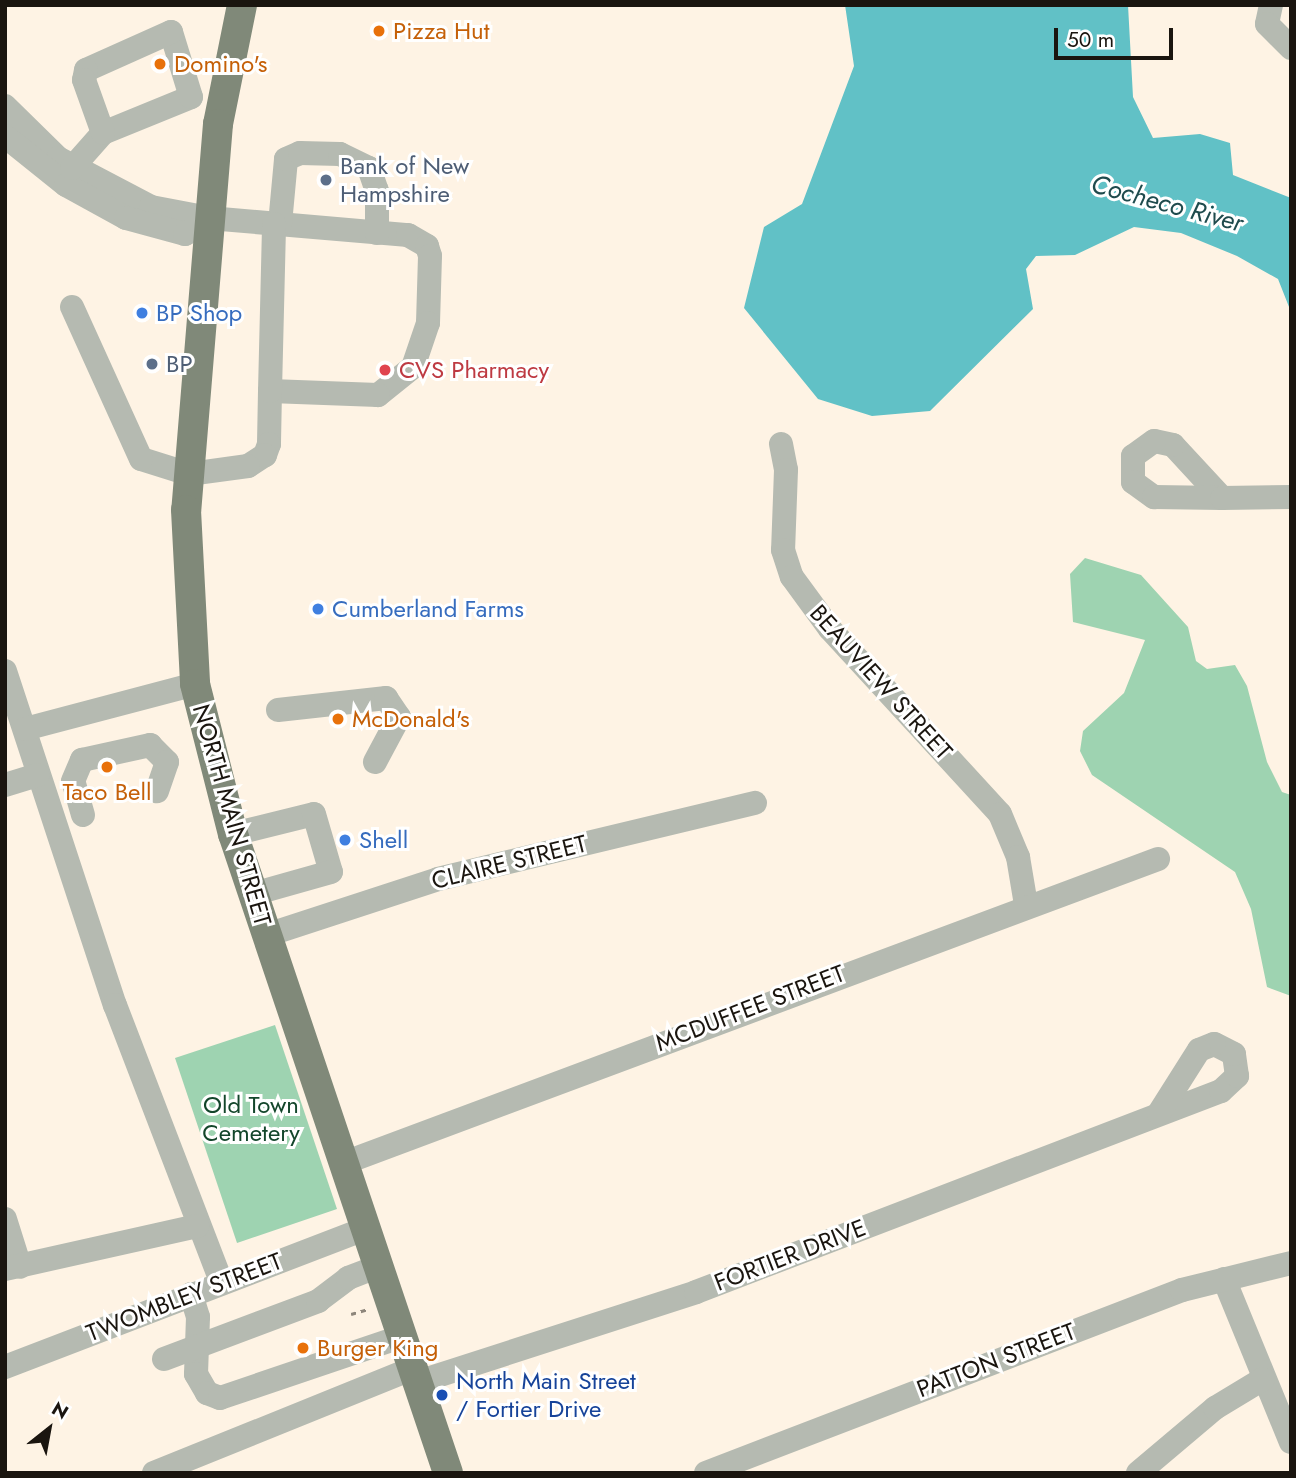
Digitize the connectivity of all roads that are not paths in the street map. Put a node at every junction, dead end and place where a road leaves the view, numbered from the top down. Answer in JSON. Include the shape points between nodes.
{"nodes":[{"id":1,"x":242,"y":5,"type":"edge"},
{"id":2,"x":1271,"y":5,"type":"edge"},
{"id":3,"x":1291,"y":48,"type":"edge"},
{"id":4,"x":191,"y":97,"type":"junction"},
{"id":5,"x":221,"y":102,"type":"junction"},
{"id":6,"x":5,"y":106,"type":"edge"},
{"id":7,"x":103,"y":133,"type":"junction"},
{"id":8,"x":5,"y":136,"type":"edge"},
{"id":9,"x":72,"y":168,"type":"junction"},
{"id":10,"x":209,"y":218,"type":"junction"},
{"id":11,"x":277,"y":224,"type":"junction"},
{"id":12,"x":377,"y":233,"type":"junction"},
{"id":13,"x":72,"y":307,"type":"dead end"},
{"id":14,"x":270,"y":391,"type":"junction"},
{"id":15,"x":781,"y":444,"type":"dead end"},
{"id":16,"x":190,"y":474,"type":"junction"},
{"id":17,"x":1291,"y":497,"type":"edge"},
{"id":18,"x":1222,"y":498,"type":"dead end"},
{"id":19,"x":7,"y":682,"type":"edge"},
{"id":20,"x":195,"y":684,"type":"junction"},
{"id":21,"x":278,"y":710,"type":"dead end"},
{"id":22,"x":25,"y":729,"type":"junction"},
{"id":23,"x":375,"y":762,"type":"dead end"},
{"id":24,"x":38,"y":775,"type":"junction"},
{"id":25,"x":5,"y":785,"type":"edge"},
{"id":26,"x":157,"y":791,"type":"dead end"},
{"id":27,"x":755,"y":803,"type":"dead end"},
{"id":28,"x":83,"y":815,"type":"dead end"},
{"id":29,"x":233,"y":834,"type":"junction"},
{"id":30,"x":1158,"y":859,"type":"dead end"},
{"id":31,"x":253,"y":894,"type":"junction"},
{"id":32,"x":1026,"y":905,"type":"junction"},
{"id":33,"x":267,"y":935,"type":"junction"},
{"id":34,"x":1159,"y":1113,"type":"dead end"},
{"id":35,"x":344,"y":1163,"type":"junction"},
{"id":36,"x":5,"y":1219,"type":"edge"},
{"id":37,"x":197,"y":1226,"type":"junction"},
{"id":38,"x":364,"y":1228,"type":"junction"},
{"id":39,"x":1291,"y":1263,"type":"edge"},
{"id":40,"x":13,"y":1268,"type":"edge"},
{"id":41,"x":377,"y":1268,"type":"junction"},
{"id":42,"x":1224,"y":1279,"type":"junction"},
{"id":43,"x":221,"y":1281,"type":"junction"},
{"id":44,"x":191,"y":1294,"type":"junction"},
{"id":45,"x":400,"y":1336,"type":"junction"},
{"id":46,"x":196,"y":1347,"type":"junction"},
{"id":47,"x":164,"y":1359,"type":"dead end"},
{"id":48,"x":5,"y":1367,"type":"edge"},
{"id":49,"x":413,"y":1376,"type":"junction"},
{"id":50,"x":1263,"y":1378,"type":"junction"},
{"id":51,"x":1291,"y":1442,"type":"edge"},
{"id":52,"x":154,"y":1473,"type":"edge"},
{"id":53,"x":448,"y":1473,"type":"edge"},
{"id":54,"x":706,"y":1473,"type":"edge"},
{"id":55,"x":1138,"y":1473,"type":"edge"}],
"edges":[{"from":1,"to":5,"type":"main road","name":"NORTH MAIN STREET"},
{"from":2,"to":3,"type":"street","via":[[1267,24]]},
{"from":4,"to":5,"type":"street"},
{"from":4,"to":7,"type":"street"},
{"from":4,"to":7,"type":"street","via":[[171,32],[86,70],[84,79]]},
{"from":5,"to":10,"type":"main road","name":"NORTH MAIN STREET"},
{"from":6,"to":9,"type":"street"},
{"from":7,"to":9,"type":"street"},
{"from":8,"to":10,"type":"street","via":[[66,185],[126,218],[185,234]]},
{"from":9,"to":10,"type":"street","via":[[150,206]]},
{"from":10,"to":11,"type":"street"},
{"from":10,"to":16,"type":"main road","name":"NORTH MAIN STREET"},
{"from":11,"to":12,"type":"street"},
{"from":11,"to":12,"type":"street","via":[[286,159],[300,153],[340,154],[369,168],[377,191]]},
{"from":11,"to":14,"type":"street"},
{"from":12,"to":14,"type":"street","via":[[418,239],[430,256],[428,323],[413,367],[378,395]]},
{"from":13,"to":16,"type":"street","via":[[133,449],[155,468]]},
{"from":14,"to":16,"type":"street","via":[[269,444],[259,462]]},
{"from":15,"to":32,"type":"street","name":"BEAUVIEW STREET","via":[[786,470],[783,550],[792,577],[830,629],[1000,814],[1018,857]]},
{"from":16,"to":20,"type":"main road","name":"NORTH MAIN STREET","via":[[186,576]]},
{"from":17,"to":18,"type":"street"},
{"from":19,"to":22,"type":"street"},
{"from":20,"to":22,"type":"street"},
{"from":20,"to":29,"type":"main road","name":"NORTH MAIN STREET"},
{"from":21,"to":23,"type":"street","via":[[386,698],[399,717]]},
{"from":22,"to":24,"type":"street"},
{"from":24,"to":25,"type":"street"},
{"from":24,"to":37,"type":"street"},
{"from":26,"to":28,"type":"street","via":[[167,762],[150,744],[82,761],[73,781]]},
{"from":27,"to":33,"type":"street","name":"CLAIRE STREET","via":[[438,879]]},
{"from":29,"to":31,"type":"main road","name":"NORTH MAIN STREET"},
{"from":29,"to":31,"type":"street","via":[[314,814],[331,872]]},
{"from":30,"to":32,"type":"street","name":"MCDUFFEE STREET"},
{"from":31,"to":33,"type":"main road","name":"NORTH MAIN STREET"},
{"from":32,"to":35,"type":"street","name":"MCDUFFEE STREET"},
{"from":33,"to":35,"type":"main road","name":"NORTH MAIN STREET"},
{"from":34,"to":49,"type":"street","name":"FORTIER DRIVE","via":[[696,1292]]},
{"from":35,"to":38,"type":"main road","name":"NORTH MAIN STREET"},
{"from":36,"to":40,"type":"street"},
{"from":37,"to":40,"type":"street"},
{"from":37,"to":43,"type":"street"},
{"from":38,"to":41,"type":"main road","name":"NORTH MAIN STREET"},
{"from":38,"to":43,"type":"street","name":"TWOMBLEY STREET"},
{"from":39,"to":42,"type":"street","name":"PATTON STREET"},
{"from":41,"to":45,"type":"main road","name":"NORTH MAIN STREET"},
{"from":41,"to":46,"type":"street","via":[[328,1294]]},
{"from":42,"to":50,"type":"street"},
{"from":42,"to":54,"type":"street","name":"PATTON STREET","via":[[1100,1320]]},
{"from":43,"to":44,"type":"street","name":"TWOMBLEY STREET"},
{"from":44,"to":46,"type":"street","via":[[198,1317]]},
{"from":44,"to":48,"type":"street","name":"TWOMBLEY STREET"},
{"from":45,"to":46,"type":"street","via":[[220,1398],[202,1387]]},
{"from":45,"to":49,"type":"main road","name":"NORTH MAIN STREET"},
{"from":46,"to":47,"type":"street"},
{"from":49,"to":52,"type":"street","name":"FORTIER DRIVE"},
{"from":49,"to":53,"type":"main road","name":"NORTH MAIN STREET"},
{"from":50,"to":51,"type":"street"},
{"from":50,"to":55,"type":"street","via":[[1215,1408]]}]}
